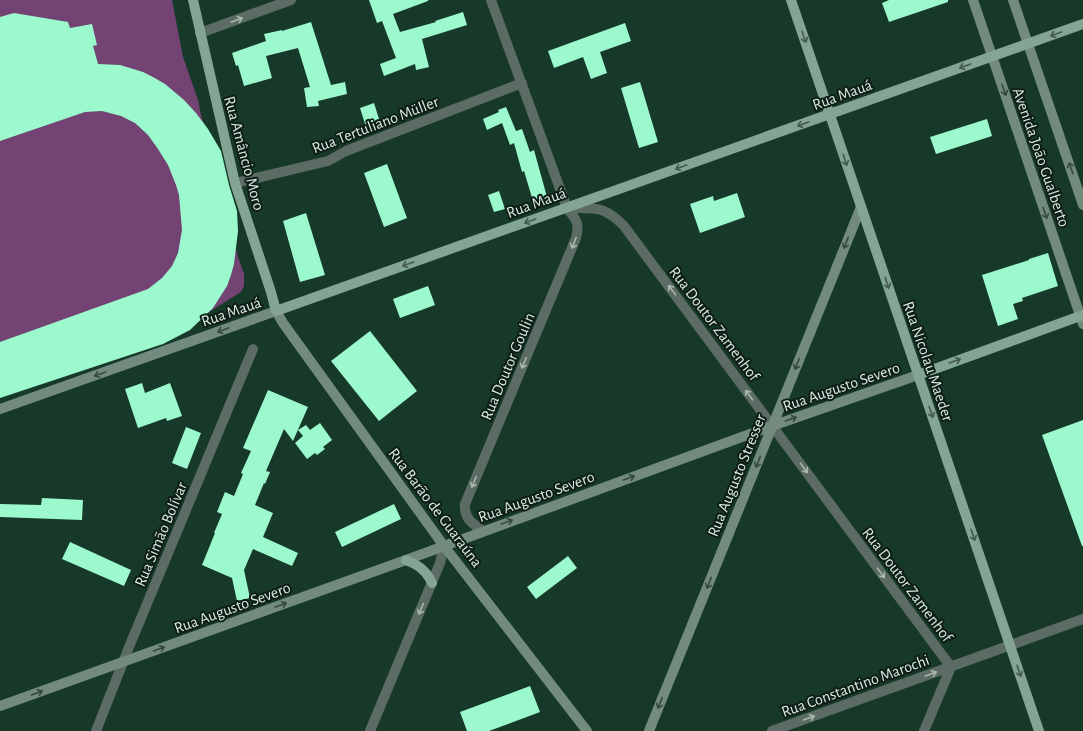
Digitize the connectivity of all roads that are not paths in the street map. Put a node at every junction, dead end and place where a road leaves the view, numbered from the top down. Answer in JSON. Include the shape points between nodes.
{"nodes":[{"id":1,"x":193,"y":0,"type":"edge"},
{"id":2,"x":291,"y":0,"type":"edge"},
{"id":3,"x":491,"y":0,"type":"edge"},
{"id":4,"x":792,"y":0,"type":"edge"},
{"id":5,"x":973,"y":0,"type":"edge"},
{"id":6,"x":1013,"y":0,"type":"edge"},
{"id":7,"x":1083,"y":24,"type":"edge"},
{"id":8,"x":200,"y":33,"type":"junction"},
{"id":9,"x":1028,"y":44,"type":"junction"},
{"id":10,"x":992,"y":56,"type":"junction"},
{"id":11,"x":522,"y":83,"type":"junction"},
{"id":12,"x":830,"y":114,"type":"junction"},
{"id":13,"x":235,"y":183,"type":"junction"},
{"id":14,"x":1083,"y":205,"type":"edge"},
{"id":15,"x":861,"y":207,"type":"junction"},
{"id":16,"x":567,"y":208,"type":"junction"},
{"id":17,"x":276,"y":312,"type":"junction"},
{"id":18,"x":1082,"y":319,"type":"edge"},
{"id":19,"x":253,"y":349,"type":"dead end"},
{"id":20,"x":918,"y":375,"type":"junction"},
{"id":21,"x":0,"y":409,"type":"edge"},
{"id":22,"x":772,"y":426,"type":"junction"},
{"id":23,"x":483,"y":531,"type":"junction"},
{"id":24,"x":444,"y":546,"type":"junction"},
{"id":25,"x":406,"y":560,"type":"junction"},
{"id":26,"x":432,"y":583,"type":"junction"},
{"id":27,"x":1083,"y":619,"type":"edge"},
{"id":28,"x":1010,"y":645,"type":"junction"},
{"id":29,"x":123,"y":662,"type":"junction"},
{"id":30,"x":951,"y":667,"type":"junction"},
{"id":31,"x":0,"y":706,"type":"edge"},
{"id":32,"x":96,"y":731,"type":"edge"},
{"id":33,"x":370,"y":731,"type":"edge"},
{"id":34,"x":586,"y":731,"type":"edge"},
{"id":35,"x":649,"y":731,"type":"edge"},
{"id":36,"x":772,"y":731,"type":"edge"},
{"id":37,"x":924,"y":731,"type":"edge"},
{"id":38,"x":1039,"y":731,"type":"edge"}],
"edges":[{"from":1,"to":8,"type":"main road","name":"Rua Amâncio Moro"},
{"from":8,"to":2,"type":"street","one_way":true},
{"from":3,"to":11,"type":"street"},
{"from":4,"to":12,"type":"main road","name":"Rua Nicolau Maeder","one_way":true},
{"from":5,"to":10,"type":"main road","name":"Avenida João Gualberto"},
{"from":6,"to":9,"type":"main road","name":"Avenida João Gualberto"},
{"from":7,"to":9,"type":"main road","name":"Rua Mauá","one_way":true},
{"from":8,"to":13,"type":"main road","name":"Rua Amâncio Moro"},
{"from":9,"to":10,"type":"main road","name":"Rua Mauá"},
{"from":14,"to":9,"type":"main road","name":"Avenida João Gualberto","one_way":true},
{"from":10,"to":12,"type":"main road","name":"Rua Mauá","one_way":true},
{"from":10,"to":18,"type":"main road","name":"Avenida João Gualberto","one_way":true},
{"from":11,"to":13,"type":"street","name":"Rua Tertuliano Müller","via":[[346,151],[328,161]]},
{"from":11,"to":16,"type":"street"},
{"from":12,"to":15,"type":"main road","name":"Rua Nicolau Maeder","one_way":true},
{"from":12,"to":16,"type":"main road","name":"Rua Mauá","one_way":true},
{"from":13,"to":17,"type":"main road","name":"Rua Amâncio Moro"},
{"from":15,"to":20,"type":"main road","name":"Rua Nicolau Maeder","one_way":true},
{"from":15,"to":22,"type":"main road","name":"Rua Augusto Stresser","one_way":true},
{"from":16,"to":17,"type":"main road","name":"Rua Mauá","one_way":true},
{"from":22,"to":16,"type":"street","name":"Rua Doutor Zamenhof","one_way":true,"via":[[624,226],[605,211]]},
{"from":16,"to":23,"type":"street","name":"Rua Doutor Goulin","one_way":true,"via":[[577,222],[576,238],[465,504],[467,518]]},
{"from":17,"to":21,"type":"main road","name":"Rua Mauá","one_way":true},
{"from":17,"to":24,"type":"main road","name":"Rua Barão de Guaraúna"},
{"from":20,"to":18,"type":"main road","name":"Rua Augusto Severo","one_way":true},
{"from":19,"to":29,"type":"street","name":"Rua Simão Bolívar"},
{"from":22,"to":20,"type":"main road","name":"Rua Augusto Severo","one_way":true},
{"from":20,"to":28,"type":"main road","name":"Rua Nicolau Maeder","one_way":true},
{"from":23,"to":22,"type":"main road","name":"Rua Augusto Severo","one_way":true},
{"from":22,"to":30,"type":"street","name":"Rua Doutor Zamenhof","one_way":true},
{"from":22,"to":35,"type":"main road","name":"Rua Augusto Stresser","one_way":true},
{"from":23,"to":24,"type":"main road","name":"Rua Augusto Severo"},
{"from":24,"to":25,"type":"main road","name":"Rua Augusto Severo"},
{"from":24,"to":26,"type":"street"},
{"from":24,"to":34,"type":"main road","name":"Rua Barão de Guaraúna"},
{"from":25,"to":26,"type":"main road","via":[[424,570]]},
{"from":29,"to":25,"type":"main road","name":"Rua Augusto Severo","one_way":true},
{"from":26,"to":33,"type":"street","one_way":true},
{"from":27,"to":28,"type":"street","name":"Rua Constantino Marochi"},
{"from":28,"to":30,"type":"street","name":"Rua Constantino Marochi"},
{"from":28,"to":38,"type":"main road","name":"Rua Nicolau Maeder","one_way":true},
{"from":31,"to":29,"type":"main road","name":"Rua Augusto Severo","one_way":true},
{"from":29,"to":32,"type":"street","name":"Rua Simão Bolívar"},
{"from":36,"to":30,"type":"street","name":"Rua Constantino Marochi","one_way":true},
{"from":30,"to":37,"type":"street"}]}
